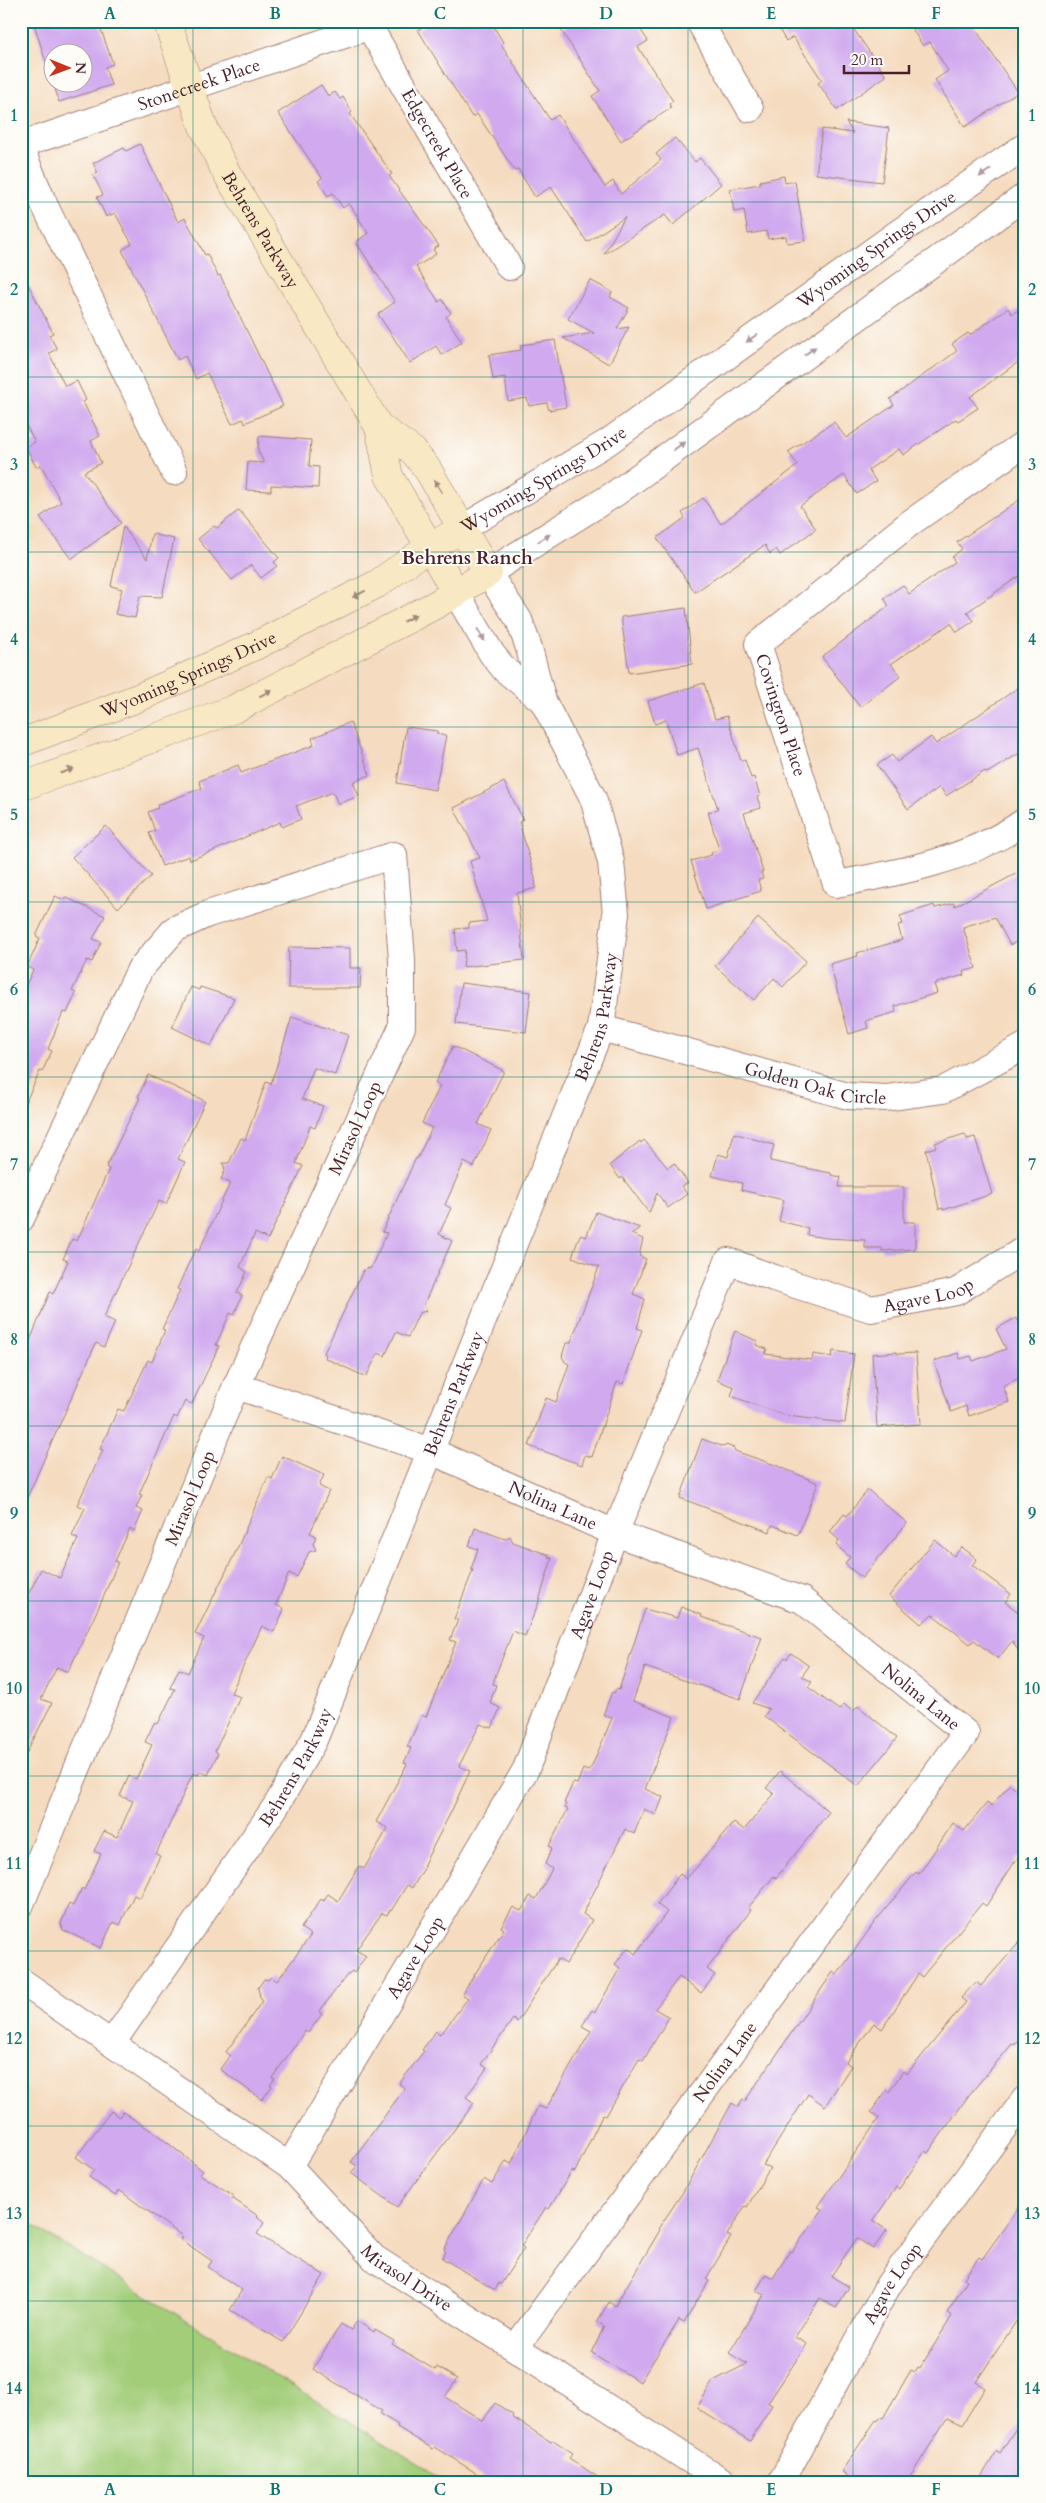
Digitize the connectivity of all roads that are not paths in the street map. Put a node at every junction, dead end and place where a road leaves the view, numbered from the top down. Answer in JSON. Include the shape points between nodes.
{"nodes":[{"id":1,"x":166,"y":21,"type":"edge"},
{"id":2,"x":699,"y":21,"type":"edge"},
{"id":3,"x":370,"y":23,"type":"edge"},
{"id":4,"x":189,"y":89,"type":"junction"},
{"id":5,"x":750,"y":109,"type":"dead end"},
{"id":6,"x":1025,"y":146,"type":"edge"},
{"id":7,"x":21,"y":147,"type":"edge"},
{"id":8,"x":1025,"y":196,"type":"edge"},
{"id":9,"x":509,"y":267,"type":"dead end"},
{"id":10,"x":379,"y":427,"type":"junction"},
{"id":11,"x":1025,"y":443,"type":"edge"},
{"id":12,"x":174,"y":472,"type":"dead end"},
{"id":13,"x":463,"y":528,"type":"junction"},
{"id":14,"x":428,"y":548,"type":"junction"},
{"id":15,"x":488,"y":573,"type":"junction"},
{"id":16,"x":456,"y":593,"type":"junction"},
{"id":17,"x":543,"y":700,"type":"junction"},
{"id":18,"x":21,"y":743,"type":"edge"},
{"id":19,"x":21,"y":787,"type":"edge"},
{"id":20,"x":1025,"y":821,"type":"edge"},
{"id":21,"x":601,"y":1028,"type":"junction"},
{"id":22,"x":1025,"y":1046,"type":"edge"},
{"id":23,"x":21,"y":1219,"type":"edge"},
{"id":24,"x":1025,"y":1249,"type":"edge"},
{"id":25,"x":236,"y":1386,"type":"junction"},
{"id":26,"x":431,"y":1451,"type":"junction"},
{"id":27,"x":615,"y":1533,"type":"junction"},
{"id":28,"x":21,"y":1904,"type":"edge"},
{"id":29,"x":21,"y":1981,"type":"edge"},
{"id":30,"x":112,"y":2043,"type":"junction"},
{"id":31,"x":1025,"y":2099,"type":"edge"},
{"id":32,"x":289,"y":2166,"type":"junction"},
{"id":33,"x":516,"y":2347,"type":"junction"},
{"id":34,"x":724,"y":2482,"type":"edge"},
{"id":35,"x":781,"y":2482,"type":"edge"}],
"edges":[{"from":1,"to":4,"type":"street","name":"Behrens Parkway"},
{"from":2,"to":5,"type":"street"},
{"from":3,"to":4,"type":"street","name":"Stonecreek Place"},
{"from":3,"to":9,"type":"street","name":"Edgecreek Place"},
{"from":4,"to":7,"type":"street","name":"Stonecreek Place"},
{"from":4,"to":10,"type":"street","name":"Behrens Parkway","via":[[226,172]]},
{"from":6,"to":13,"type":"street","name":"Wyoming Springs Drive","one_way":true,"via":[[895,235],[608,442]]},
{"from":7,"to":12,"type":"street","name":"Stonecreek Place","via":[[44,204]]},
{"from":15,"to":8,"type":"street","one_way":true,"via":[[616,493]]},
{"from":13,"to":10,"type":"street","name":"Behrens Parkway","one_way":true,"via":[[413,451]]},
{"from":10,"to":14,"type":"street","name":"Behrens Parkway","via":[[389,476]]},
{"from":11,"to":20,"type":"street","name":"Covington Place","via":[[910,523],[758,644],[836,884],[893,874],[965,851]]},
{"from":13,"to":14,"type":"street","name":"Wyoming Springs Drive"},
{"from":13,"to":15,"type":"street","name":"Behrens Parkway"},
{"from":14,"to":16,"type":"street","name":"Behrens Parkway"},
{"from":14,"to":18,"type":"street","name":"Wyoming Springs Drive","one_way":true,"via":[[377,584],[255,646],[140,697]]},
{"from":15,"to":16,"type":"street"},
{"from":15,"to":17,"type":"street","name":"Behrens Parkway","via":[[519,620]]},
{"from":16,"to":17,"type":"street","name":"Behrens Parkway","one_way":true,"via":[[505,670]]},
{"from":19,"to":16,"type":"street","one_way":true,"via":[[234,709]]},
{"from":17,"to":21,"type":"street","name":"Behrens Parkway","via":[[593,798],[611,862],[616,914]]},
{"from":21,"to":22,"type":"street","name":"Golden Oak Circle","via":[[848,1096],[886,1098],[943,1090]]},
{"from":21,"to":26,"type":"street","name":"Behrens Parkway"},
{"from":23,"to":25,"type":"street","name":"Mirasol Loop","via":[[140,969],[175,929],[208,914],[394,855],[402,960],[402,1027]]},
{"from":24,"to":27,"type":"street","name":"Agave Loop","via":[[956,1292],[871,1309],[728,1261]]},
{"from":25,"to":26,"type":"street","name":"Nolina Lane"},
{"from":25,"to":28,"type":"street","name":"Mirasol Loop"},
{"from":26,"to":27,"type":"street","name":"Nolina Lane"},
{"from":26,"to":30,"type":"street","name":"Behrens Parkway","via":[[314,1740],[276,1806]]},
{"from":27,"to":32,"type":"street","name":"Agave Loop","via":[[526,1769]]},
{"from":27,"to":33,"type":"street","name":"Nolina Lane","via":[[802,1600],[966,1733]]},
{"from":29,"to":30,"type":"street"},
{"from":30,"to":32,"type":"street","name":"Mirasol Drive"},
{"from":31,"to":35,"type":"street","name":"Agave Loop","via":[[889,2284]]},
{"from":32,"to":33,"type":"street","name":"Mirasol Drive","via":[[374,2258]]},
{"from":33,"to":34,"type":"street","name":"Mirasol Drive"}]}
